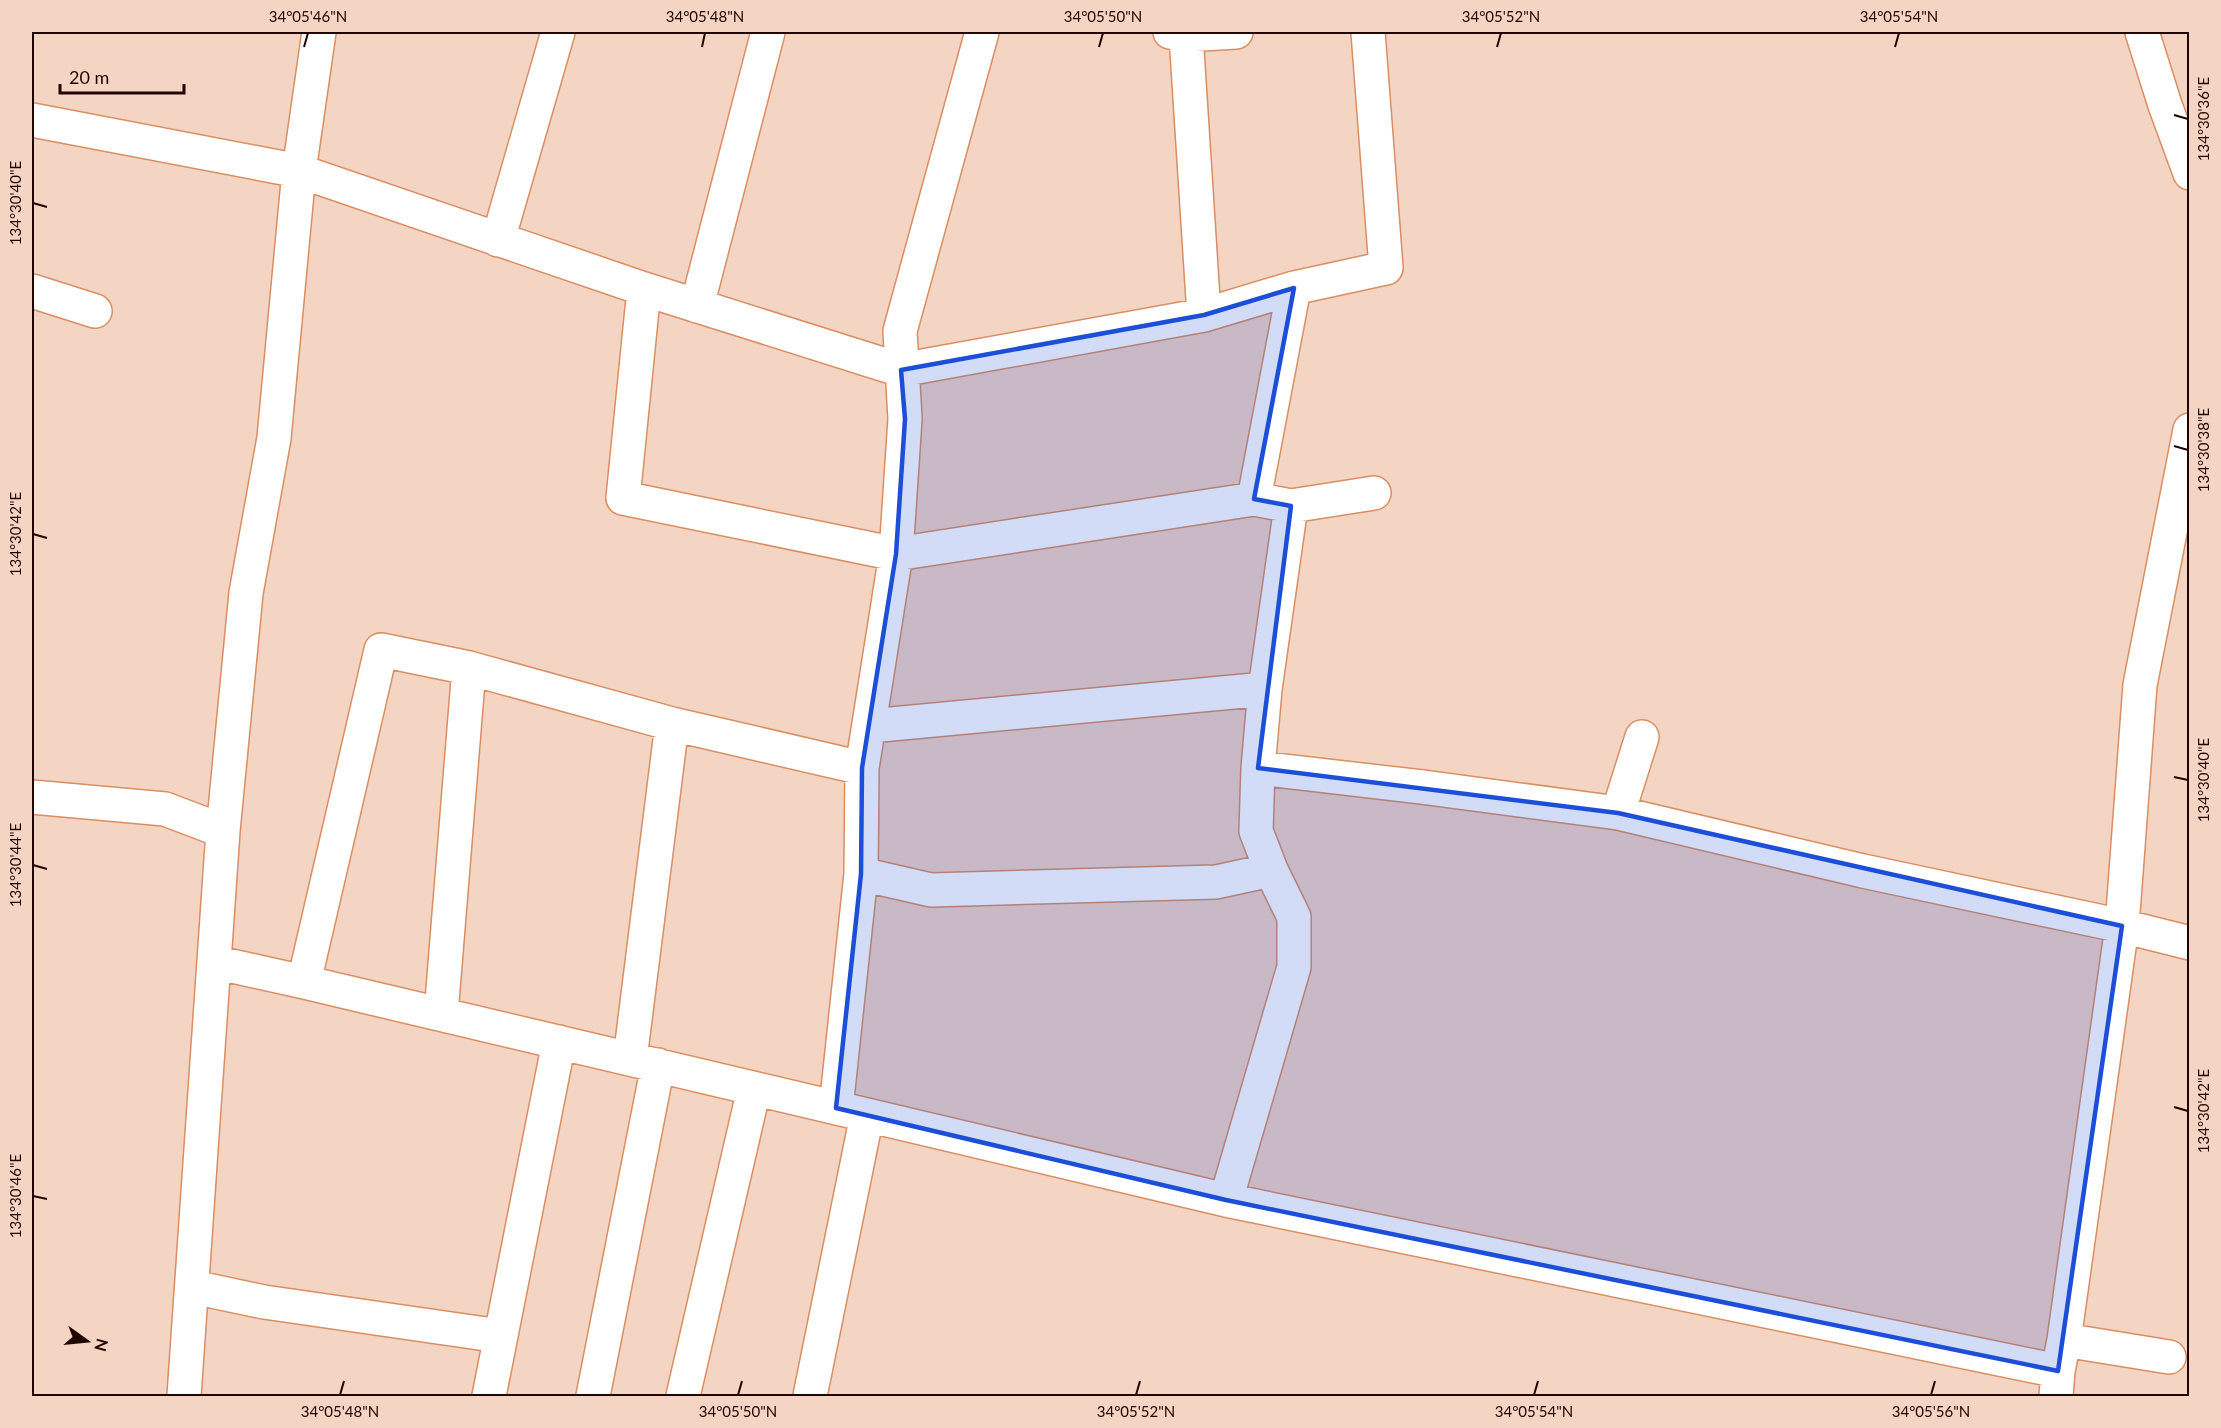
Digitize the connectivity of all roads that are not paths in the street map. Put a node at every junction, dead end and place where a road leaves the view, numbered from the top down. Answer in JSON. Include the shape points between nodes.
{"nodes":[{"id":1,"x":319,"y":32,"type":"edge"},
{"id":2,"x":558,"y":32,"type":"edge"},
{"id":3,"x":768,"y":32,"type":"edge"},
{"id":4,"x":979,"y":32,"type":"edge"},
{"id":5,"x":1236,"y":32,"type":"edge"},
{"id":6,"x":1368,"y":32,"type":"edge"},
{"id":7,"x":2142,"y":32,"type":"edge"},
{"id":8,"x":1178,"y":33,"type":"edge"},
{"id":9,"x":32,"y":120,"type":"edge"},
{"id":10,"x":2182,"y":126,"type":"edge"},
{"id":11,"x":299,"y":171,"type":"junction"},
{"id":12,"x":2190,"y":173,"type":"edge"},
{"id":13,"x":498,"y":240,"type":"junction"},
{"id":14,"x":1294,"y":288,"type":"junction"},
{"id":15,"x":644,"y":289,"type":"junction"},
{"id":16,"x":32,"y":291,"type":"edge"},
{"id":17,"x":697,"y":306,"type":"junction"},
{"id":18,"x":95,"y":311,"type":"dead end"},
{"id":19,"x":1204,"y":315,"type":"junction"},
{"id":20,"x":901,"y":370,"type":"junction"},
{"id":21,"x":2190,"y":430,"type":"edge"},
{"id":22,"x":1374,"y":493,"type":"dead end"},
{"id":23,"x":1254,"y":499,"type":"junction"},
{"id":24,"x":1291,"y":506,"type":"junction"},
{"id":25,"x":896,"y":554,"type":"junction"},
{"id":26,"x":469,"y":668,"type":"junction"},
{"id":27,"x":1265,"y":689,"type":"junction"},
{"id":28,"x":672,"y":724,"type":"junction"},
{"id":29,"x":870,"y":726,"type":"junction"},
{"id":30,"x":1642,"y":737,"type":"dead end"},
{"id":31,"x":862,"y":768,"type":"junction"},
{"id":32,"x":1258,"y":768,"type":"junction"},
{"id":33,"x":32,"y":797,"type":"edge"},
{"id":34,"x":1618,"y":813,"type":"junction"},
{"id":35,"x":223,"y":831,"type":"junction"},
{"id":36,"x":1271,"y":870,"type":"junction"},
{"id":37,"x":861,"y":874,"type":"junction"},
{"id":38,"x":2122,"y":926,"type":"junction"},
{"id":39,"x":2190,"y":943,"type":"edge"},
{"id":40,"x":214,"y":963,"type":"junction"},
{"id":41,"x":304,"y":982,"type":"junction"},
{"id":42,"x":441,"y":1014,"type":"junction"},
{"id":43,"x":559,"y":1042,"type":"junction"},
{"id":44,"x":644,"y":1062,"type":"junction"},
{"id":45,"x":754,"y":1089,"type":"junction"},
{"id":46,"x":852,"y":1111,"type":"junction"},
{"id":47,"x":1226,"y":1200,"type":"junction"},
{"id":48,"x":193,"y":1287,"type":"junction"},
{"id":49,"x":501,"y":1336,"type":"junction"},
{"id":50,"x":2169,"y":1357,"type":"dead end"},
{"id":51,"x":2059,"y":1369,"type":"edge"},
{"id":52,"x":184,"y":1396,"type":"edge"},
{"id":53,"x":489,"y":1396,"type":"edge"},
{"id":54,"x":593,"y":1396,"type":"edge"},
{"id":55,"x":683,"y":1396,"type":"edge"},
{"id":56,"x":810,"y":1396,"type":"edge"}],
"edges":[{"from":1,"to":11,"type":"street"},
{"from":2,"to":13,"type":"street"},
{"from":3,"to":17,"type":"street"},
{"from":4,"to":20,"type":"street","via":[[900,331]]},
{"from":5,"to":8,"type":"street"},
{"from":6,"to":14,"type":"street","via":[[1386,268]]},
{"from":7,"to":10,"type":"street"},
{"from":8,"to":19,"type":"street"},
{"from":9,"to":11,"type":"street"},
{"from":10,"to":12,"type":"street"},
{"from":11,"to":13,"type":"street"},
{"from":11,"to":35,"type":"street","via":[[273,438],[246,593]]},
{"from":13,"to":15,"type":"street"},
{"from":14,"to":19,"type":"street"},
{"from":14,"to":23,"type":"street"},
{"from":15,"to":17,"type":"street"},
{"from":15,"to":25,"type":"street","via":[[623,498]]},
{"from":16,"to":18,"type":"street"},
{"from":17,"to":20,"type":"street"},
{"from":19,"to":20,"type":"street"},
{"from":20,"to":25,"type":"street","via":[[905,419]]},
{"from":21,"to":38,"type":"street","via":[[2140,685]]},
{"from":22,"to":24,"type":"street"},
{"from":23,"to":24,"type":"street"},
{"from":23,"to":25,"type":"street"},
{"from":24,"to":27,"type":"street"},
{"from":25,"to":29,"type":"street"},
{"from":26,"to":28,"type":"street"},
{"from":26,"to":41,"type":"street","via":[[381,650]]},
{"from":26,"to":42,"type":"street"},
{"from":27,"to":29,"type":"street"},
{"from":27,"to":32,"type":"street"},
{"from":28,"to":31,"type":"street"},
{"from":28,"to":44,"type":"street"},
{"from":29,"to":31,"type":"street"},
{"from":30,"to":34,"type":"street"},
{"from":31,"to":37,"type":"street"},
{"from":32,"to":34,"type":"street"},
{"from":32,"to":36,"type":"street","via":[[1256,831]]},
{"from":33,"to":35,"type":"street","via":[[165,809]]},
{"from":34,"to":38,"type":"street"},
{"from":35,"to":40,"type":"street"},
{"from":36,"to":37,"type":"street","via":[[1216,882],[932,890]]},
{"from":36,"to":47,"type":"street","via":[[1294,917],[1294,967]]},
{"from":37,"to":46,"type":"street"},
{"from":38,"to":39,"type":"street"},
{"from":38,"to":51,"type":"street"},
{"from":40,"to":41,"type":"street"},
{"from":40,"to":48,"type":"street"},
{"from":41,"to":42,"type":"street"},
{"from":42,"to":43,"type":"street"},
{"from":43,"to":44,"type":"street"},
{"from":43,"to":49,"type":"street"},
{"from":44,"to":45,"type":"street"},
{"from":44,"to":54,"type":"street"},
{"from":45,"to":46,"type":"street"},
{"from":45,"to":55,"type":"street"},
{"from":46,"to":47,"type":"street"},
{"from":46,"to":56,"type":"street"},
{"from":47,"to":51,"type":"street"},
{"from":48,"to":49,"type":"street","via":[[264,1302]]},
{"from":48,"to":52,"type":"street"},
{"from":49,"to":53,"type":"street"},
{"from":50,"to":51,"type":"street"}]}
